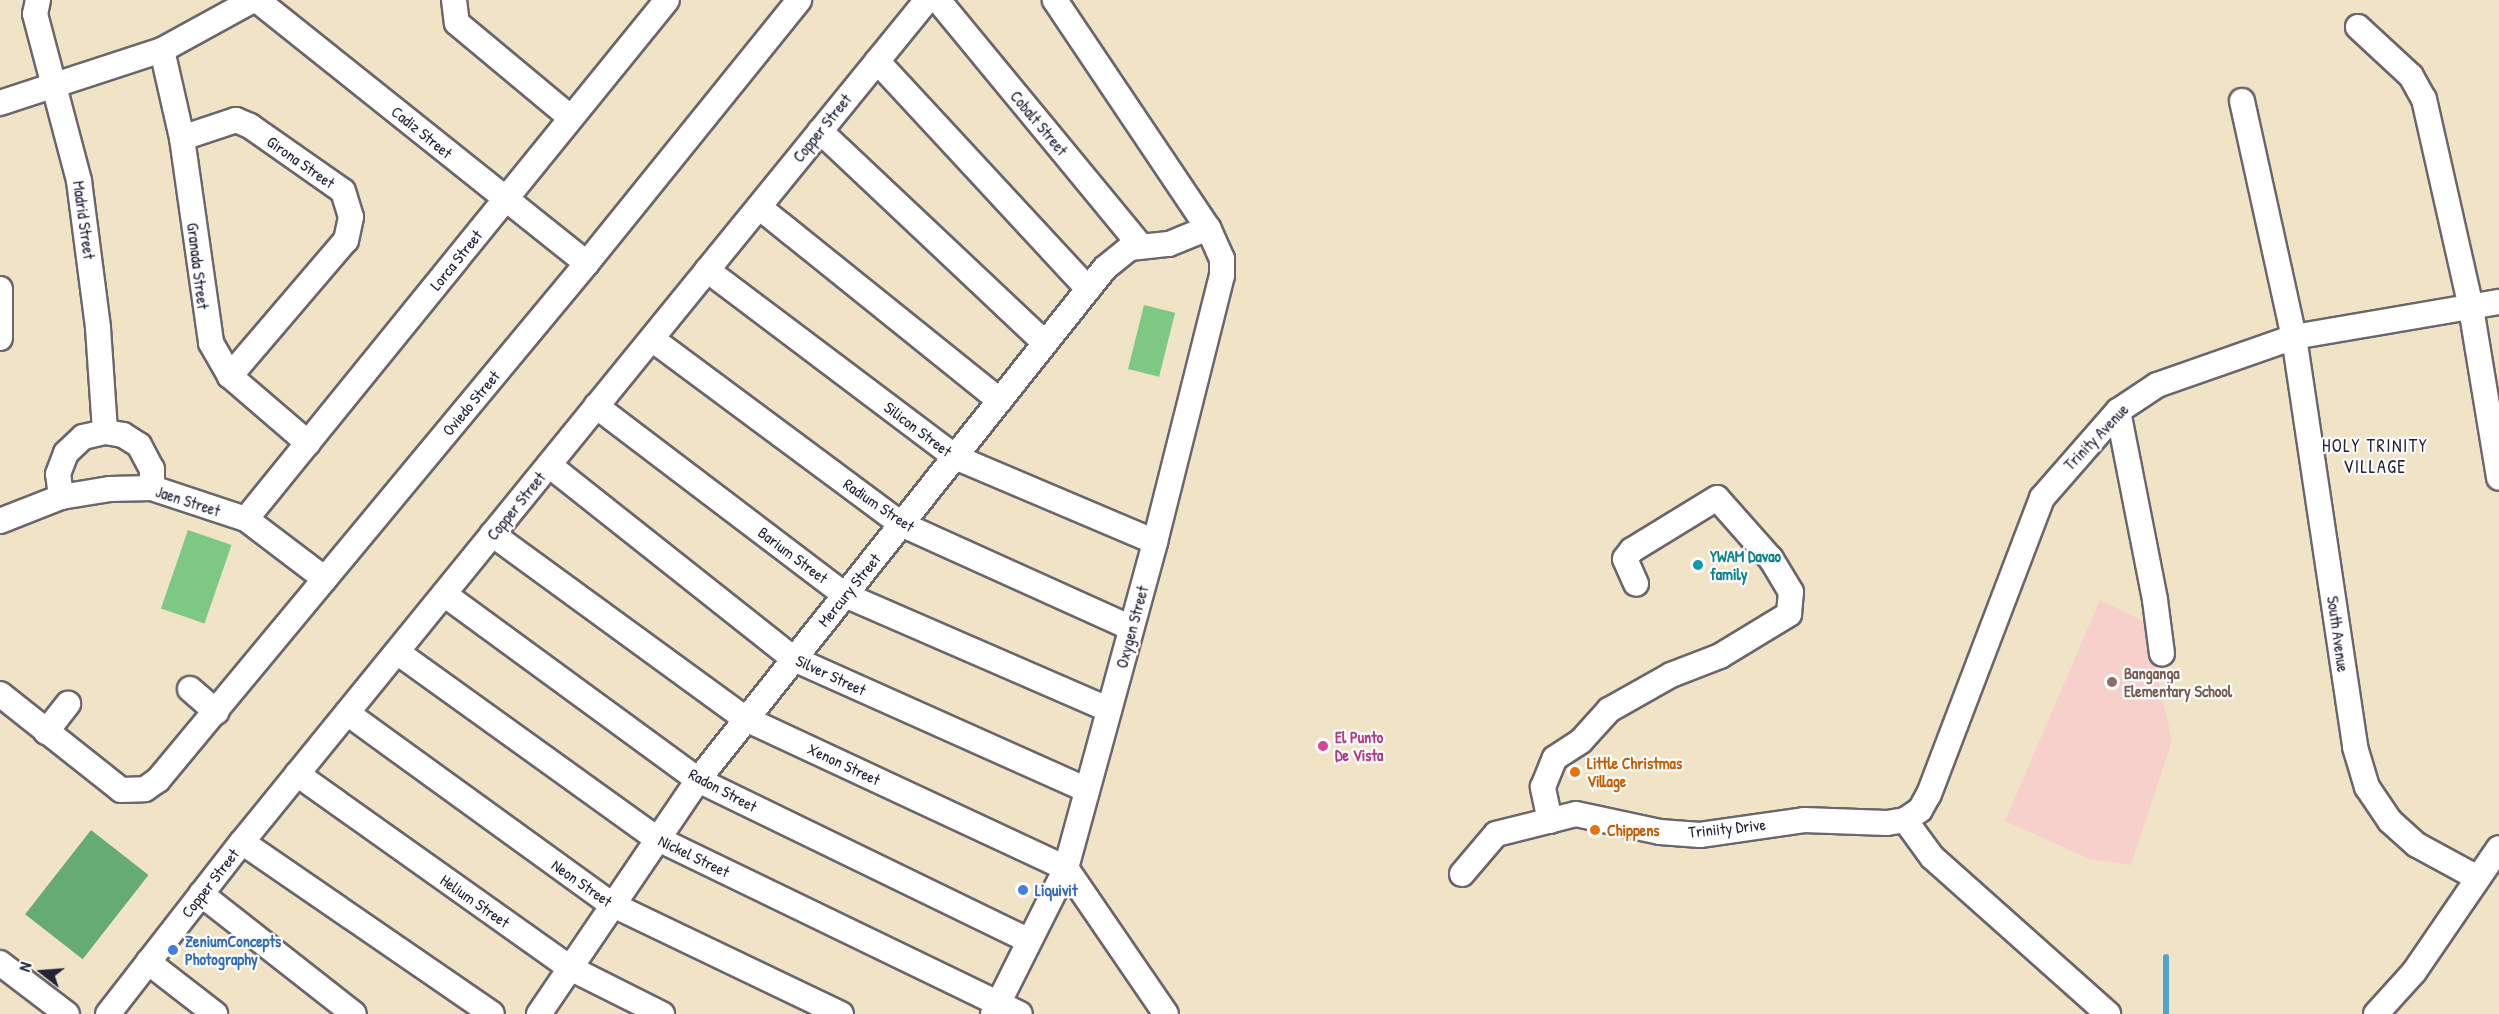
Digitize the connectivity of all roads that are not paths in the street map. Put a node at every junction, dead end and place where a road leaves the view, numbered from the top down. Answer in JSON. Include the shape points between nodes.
{"nodes":[{"id":1,"x":255,"y":0,"type":"edge"},
{"id":2,"x":454,"y":0,"type":"edge"},
{"id":3,"x":667,"y":0,"type":"edge"},
{"id":4,"x":799,"y":0,"type":"edge"},
{"id":5,"x":927,"y":0,"type":"edge"},
{"id":6,"x":938,"y":0,"type":"edge"},
{"id":7,"x":1055,"y":0,"type":"edge"},
{"id":8,"x":31,"y":5,"type":"edge"},
{"id":9,"x":2358,"y":27,"type":"dead end"},
{"id":10,"x":162,"y":50,"type":"junction"},
{"id":11,"x":877,"y":61,"type":"junction"},
{"id":12,"x":55,"y":85,"type":"junction"},
{"id":13,"x":2242,"y":101,"type":"dead end"},
{"id":14,"x":0,"y":103,"type":"edge"},
{"id":15,"x":571,"y":118,"type":"junction"},
{"id":16,"x":820,"y":132,"type":"junction"},
{"id":17,"x":182,"y":138,"type":"junction"},
{"id":18,"x":506,"y":199,"type":"junction"},
{"id":19,"x":759,"y":207,"type":"junction"},
{"id":20,"x":1208,"y":228,"type":"junction"},
{"id":21,"x":1141,"y":246,"type":"junction"},
{"id":22,"x":587,"y":264,"type":"junction"},
{"id":23,"x":707,"y":270,"type":"junction"},
{"id":24,"x":0,"y":289,"type":"edge"},
{"id":25,"x":1088,"y":289,"type":"junction"},
{"id":26,"x":2499,"y":302,"type":"edge"},
{"id":27,"x":2471,"y":308,"type":"junction"},
{"id":28,"x":2294,"y":337,"type":"junction"},
{"id":29,"x":0,"y":338,"type":"edge"},
{"id":30,"x":652,"y":339,"type":"junction"},
{"id":31,"x":1045,"y":344,"type":"junction"},
{"id":32,"x":230,"y":376,"type":"junction"},
{"id":33,"x":1000,"y":401,"type":"junction"},
{"id":34,"x":596,"y":406,"type":"junction"},
{"id":35,"x":2118,"y":411,"type":"junction"},
{"id":36,"x":105,"y":432,"type":"junction"},
{"id":37,"x":308,"y":443,"type":"junction"},
{"id":38,"x":955,"y":457,"type":"junction"},
{"id":39,"x":549,"y":465,"type":"junction"},
{"id":40,"x":2499,"y":478,"type":"edge"},
{"id":41,"x":152,"y":488,"type":"junction"},
{"id":42,"x":61,"y":496,"type":"junction"},
{"id":43,"x":246,"y":519,"type":"junction"},
{"id":44,"x":0,"y":521,"type":"edge"},
{"id":45,"x":902,"y":524,"type":"junction"},
{"id":46,"x":492,"y":534,"type":"junction"},
{"id":47,"x":1155,"y":542,"type":"junction"},
{"id":48,"x":326,"y":579,"type":"junction"},
{"id":49,"x":1636,"y":584,"type":"dead end"},
{"id":50,"x":444,"y":594,"type":"junction"},
{"id":51,"x":845,"y":595,"type":"junction"},
{"id":52,"x":1131,"y":628,"type":"junction"},
{"id":53,"x":397,"y":652,"type":"junction"},
{"id":54,"x":2162,"y":654,"type":"dead end"},
{"id":55,"x":794,"y":659,"type":"junction"},
{"id":56,"x":190,"y":689,"type":"dead end"},
{"id":57,"x":0,"y":694,"type":"edge"},
{"id":58,"x":68,"y":704,"type":"dead end"},
{"id":59,"x":1109,"y":710,"type":"junction"},
{"id":60,"x":216,"y":712,"type":"junction"},
{"id":61,"x":347,"y":713,"type":"junction"},
{"id":62,"x":746,"y":719,"type":"junction"},
{"id":63,"x":46,"y":732,"type":"junction"},
{"id":64,"x":297,"y":774,"type":"junction"},
{"id":65,"x":698,"y":780,"type":"junction"},
{"id":66,"x":1087,"y":790,"type":"junction"},
{"id":67,"x":1550,"y":820,"type":"junction"},
{"id":68,"x":1905,"y":820,"type":"junction"},
{"id":69,"x":656,"y":838,"type":"junction"},
{"id":70,"x":242,"y":842,"type":"junction"},
{"id":71,"x":2499,"y":848,"type":"edge"},
{"id":72,"x":1066,"y":868,"type":"junction"},
{"id":73,"x":1462,"y":874,"type":"dead end"},
{"id":74,"x":2476,"y":878,"type":"junction"},
{"id":75,"x":201,"y":894,"type":"junction"},
{"id":76,"x":611,"y":904,"type":"junction"},
{"id":77,"x":1029,"y":941,"type":"junction"},
{"id":78,"x":148,"y":962,"type":"junction"},
{"id":79,"x":0,"y":963,"type":"edge"},
{"id":80,"x":570,"y":968,"type":"junction"},
{"id":81,"x":1004,"y":1010,"type":"edge"},
{"id":82,"x":67,"y":1014,"type":"edge"},
{"id":83,"x":108,"y":1014,"type":"edge"},
{"id":84,"x":215,"y":1014,"type":"edge"},
{"id":85,"x":354,"y":1014,"type":"edge"},
{"id":86,"x":492,"y":1014,"type":"edge"},
{"id":87,"x":539,"y":1014,"type":"edge"},
{"id":88,"x":662,"y":1014,"type":"edge"},
{"id":89,"x":840,"y":1014,"type":"edge"},
{"id":90,"x":1166,"y":1014,"type":"edge"},
{"id":91,"x":2108,"y":1014,"type":"edge"},
{"id":92,"x":2376,"y":1014,"type":"edge"}],
"edges":[{"from":1,"to":10,"type":"street"},
{"from":1,"to":18,"type":"street","name":"Cadiz Street"},
{"from":2,"to":15,"type":"street","via":[[457,23]]},
{"from":3,"to":15,"type":"street","name":"Lorca Street"},
{"from":4,"to":22,"type":"street","name":"Oviedo Street"},
{"from":5,"to":11,"type":"street","name":"Copper Street"},
{"from":6,"to":21,"type":"street","name":"Cobalt Street"},
{"from":7,"to":20,"type":"street","name":"Oxygen Street"},
{"from":8,"to":12,"type":"street","name":"Madrid Street"},
{"from":9,"to":27,"type":"street","via":[[2411,76],[2424,99]]},
{"from":10,"to":12,"type":"street"},
{"from":10,"to":17,"type":"street","name":"Granada Street"},
{"from":11,"to":16,"type":"street","name":"Copper Street"},
{"from":11,"to":25,"type":"street"},
{"from":12,"to":14,"type":"street"},
{"from":12,"to":36,"type":"street","name":"Madrid Street","via":[[79,181]]},
{"from":13,"to":28,"type":"street","name":"South Avenue"},
{"from":15,"to":18,"type":"street","name":"Lorca Street"},
{"from":16,"to":19,"type":"street","name":"Copper Street"},
{"from":16,"to":31,"type":"street"},
{"from":17,"to":32,"type":"street","name":"Granada Street","via":[[205,319],[218,358]]},
{"from":17,"to":32,"type":"street","name":"Girona Street","via":[[236,120],[250,126],[343,191],[351,216],[346,240]]},
{"from":18,"to":22,"type":"street","name":"Cadiz Street"},
{"from":18,"to":37,"type":"street","name":"Lorca Street"},
{"from":19,"to":23,"type":"street","name":"Copper Street"},
{"from":19,"to":33,"type":"street"},
{"from":20,"to":21,"type":"street","name":"Mercury Street","via":[[1176,242]]},
{"from":20,"to":47,"type":"street","name":"Oxygen Street","via":[[1222,259],[1219,291]]},
{"from":21,"to":25,"type":"street","name":"Mercury Street","via":[[1118,255]]},
{"from":22,"to":48,"type":"street","name":"Oviedo Street"},
{"from":23,"to":30,"type":"street","name":"Copper Street"},
{"from":23,"to":38,"type":"street","name":"Silicon Street"},
{"from":24,"to":29,"type":"street"},
{"from":25,"to":31,"type":"street","name":"Mercury Street"},
{"from":26,"to":27,"type":"street","name":"Trinity Avenue"},
{"from":27,"to":28,"type":"street","name":"Trinity Avenue"},
{"from":27,"to":40,"type":"street"},
{"from":28,"to":35,"type":"street","name":"Trinity Avenue","via":[[2157,385]]},
{"from":28,"to":74,"type":"street","name":"South Avenue","via":[[2355,747],[2367,788],[2391,821],[2417,845]]},
{"from":30,"to":34,"type":"street","name":"Copper Street"},
{"from":30,"to":45,"type":"street","name":"Radium Street"},
{"from":31,"to":33,"type":"street","name":"Mercury Street"},
{"from":32,"to":37,"type":"street","name":"Granada Street"},
{"from":33,"to":38,"type":"street","name":"Mercury Street"},
{"from":34,"to":39,"type":"street","name":"Copper Street"},
{"from":34,"to":51,"type":"street","name":"Barium Street"},
{"from":35,"to":54,"type":"street"},
{"from":35,"to":68,"type":"street","name":"Trinity Avenue","via":[[2043,498],[1929,794],[1920,810]]},
{"from":36,"to":41,"type":"street","via":[[123,435],[139,445],[152,470]]},
{"from":36,"to":42,"type":"street","via":[[83,437],[66,453],[58,474]]},
{"from":37,"to":43,"type":"street","name":"Lorca Street"},
{"from":38,"to":45,"type":"street","name":"Mercury Street"},
{"from":38,"to":47,"type":"street","name":"Silicon Street"},
{"from":39,"to":46,"type":"street","name":"Copper Street"},
{"from":39,"to":55,"type":"street","name":"Silver Street"},
{"from":41,"to":42,"type":"street","name":"Jaen Street"},
{"from":41,"to":43,"type":"street","name":"Jaen Street"},
{"from":42,"to":44,"type":"street","name":"Jaen Street"},
{"from":43,"to":48,"type":"street","name":"Jaen Street"},
{"from":45,"to":51,"type":"street","name":"Mercury Street"},
{"from":45,"to":52,"type":"street","name":"Radium Street"},
{"from":46,"to":50,"type":"street","name":"Copper Street"},
{"from":46,"to":62,"type":"street","name":"Xenon Street"},
{"from":47,"to":52,"type":"street","name":"Oxygen Street"},
{"from":48,"to":60,"type":"street","name":"Oviedo Street"},
{"from":49,"to":67,"type":"street","via":[[1625,559],[1632,550],[1717,498],[1771,559],[1791,592],[1789,614],[1720,656],[1671,675],[1609,710],[1581,741],[1556,758],[1544,787]]},
{"from":50,"to":53,"type":"street","name":"Copper Street"},
{"from":50,"to":65,"type":"street","name":"Radon Street"},
{"from":51,"to":55,"type":"street","name":"Mercury Street"},
{"from":51,"to":59,"type":"street","name":"Barium Street"},
{"from":52,"to":59,"type":"street","name":"Oxygen Street"},
{"from":53,"to":61,"type":"street","name":"Copper Street"},
{"from":53,"to":69,"type":"street","name":"Nickel Street"},
{"from":55,"to":62,"type":"street","name":"Mercury Street"},
{"from":55,"to":66,"type":"street","name":"Silver Street"},
{"from":56,"to":60,"type":"street"},
{"from":57,"to":63,"type":"street"},
{"from":58,"to":63,"type":"street"},
{"from":59,"to":66,"type":"street","name":"Oxygen Street"},
{"from":60,"to":63,"type":"street","name":"Oviedo Street","via":[[158,780],[145,789],[132,791],[106,780]]},
{"from":61,"to":64,"type":"street","name":"Copper Street"},
{"from":61,"to":76,"type":"street","name":"Neon Street"},
{"from":62,"to":65,"type":"street","name":"Mercury Street"},
{"from":62,"to":72,"type":"street","name":"Xenon Street"},
{"from":64,"to":70,"type":"street","name":"Copper Street"},
{"from":64,"to":80,"type":"street","name":"Helium Street"},
{"from":65,"to":69,"type":"street","name":"Mercury Street"},
{"from":65,"to":77,"type":"street","name":"Radon Street"},
{"from":66,"to":72,"type":"street","name":"Oxygen Street"},
{"from":67,"to":68,"type":"street","name":"Triniity Drive","via":[[1576,814],[1660,832],[1700,835],[1804,820]]},
{"from":67,"to":73,"type":"street","name":"Triniity Drive","via":[[1496,834]]},
{"from":68,"to":91,"type":"street","via":[[1932,857]]},
{"from":69,"to":76,"type":"street","name":"Mercury Street"},
{"from":69,"to":81,"type":"street","name":"Nickel Street"},
{"from":70,"to":75,"type":"street","name":"Copper Street"},
{"from":70,"to":86,"type":"street"},
{"from":71,"to":74,"type":"street"},
{"from":72,"to":77,"type":"street","name":"Oxygen Street"},
{"from":72,"to":90,"type":"street"},
{"from":74,"to":92,"type":"street","via":[[2414,972]]},
{"from":75,"to":78,"type":"street","name":"Copper Street"},
{"from":75,"to":85,"type":"street"},
{"from":76,"to":80,"type":"street","name":"Mercury Street"},
{"from":76,"to":89,"type":"street","name":"Neon Street"},
{"from":77,"to":81,"type":"street","name":"Oxygen Street"},
{"from":78,"to":83,"type":"street","name":"Copper Street"},
{"from":78,"to":84,"type":"street"},
{"from":79,"to":82,"type":"street"},
{"from":80,"to":87,"type":"street","name":"Mercury Street"},
{"from":80,"to":88,"type":"street","name":"Helium Street"}]}
